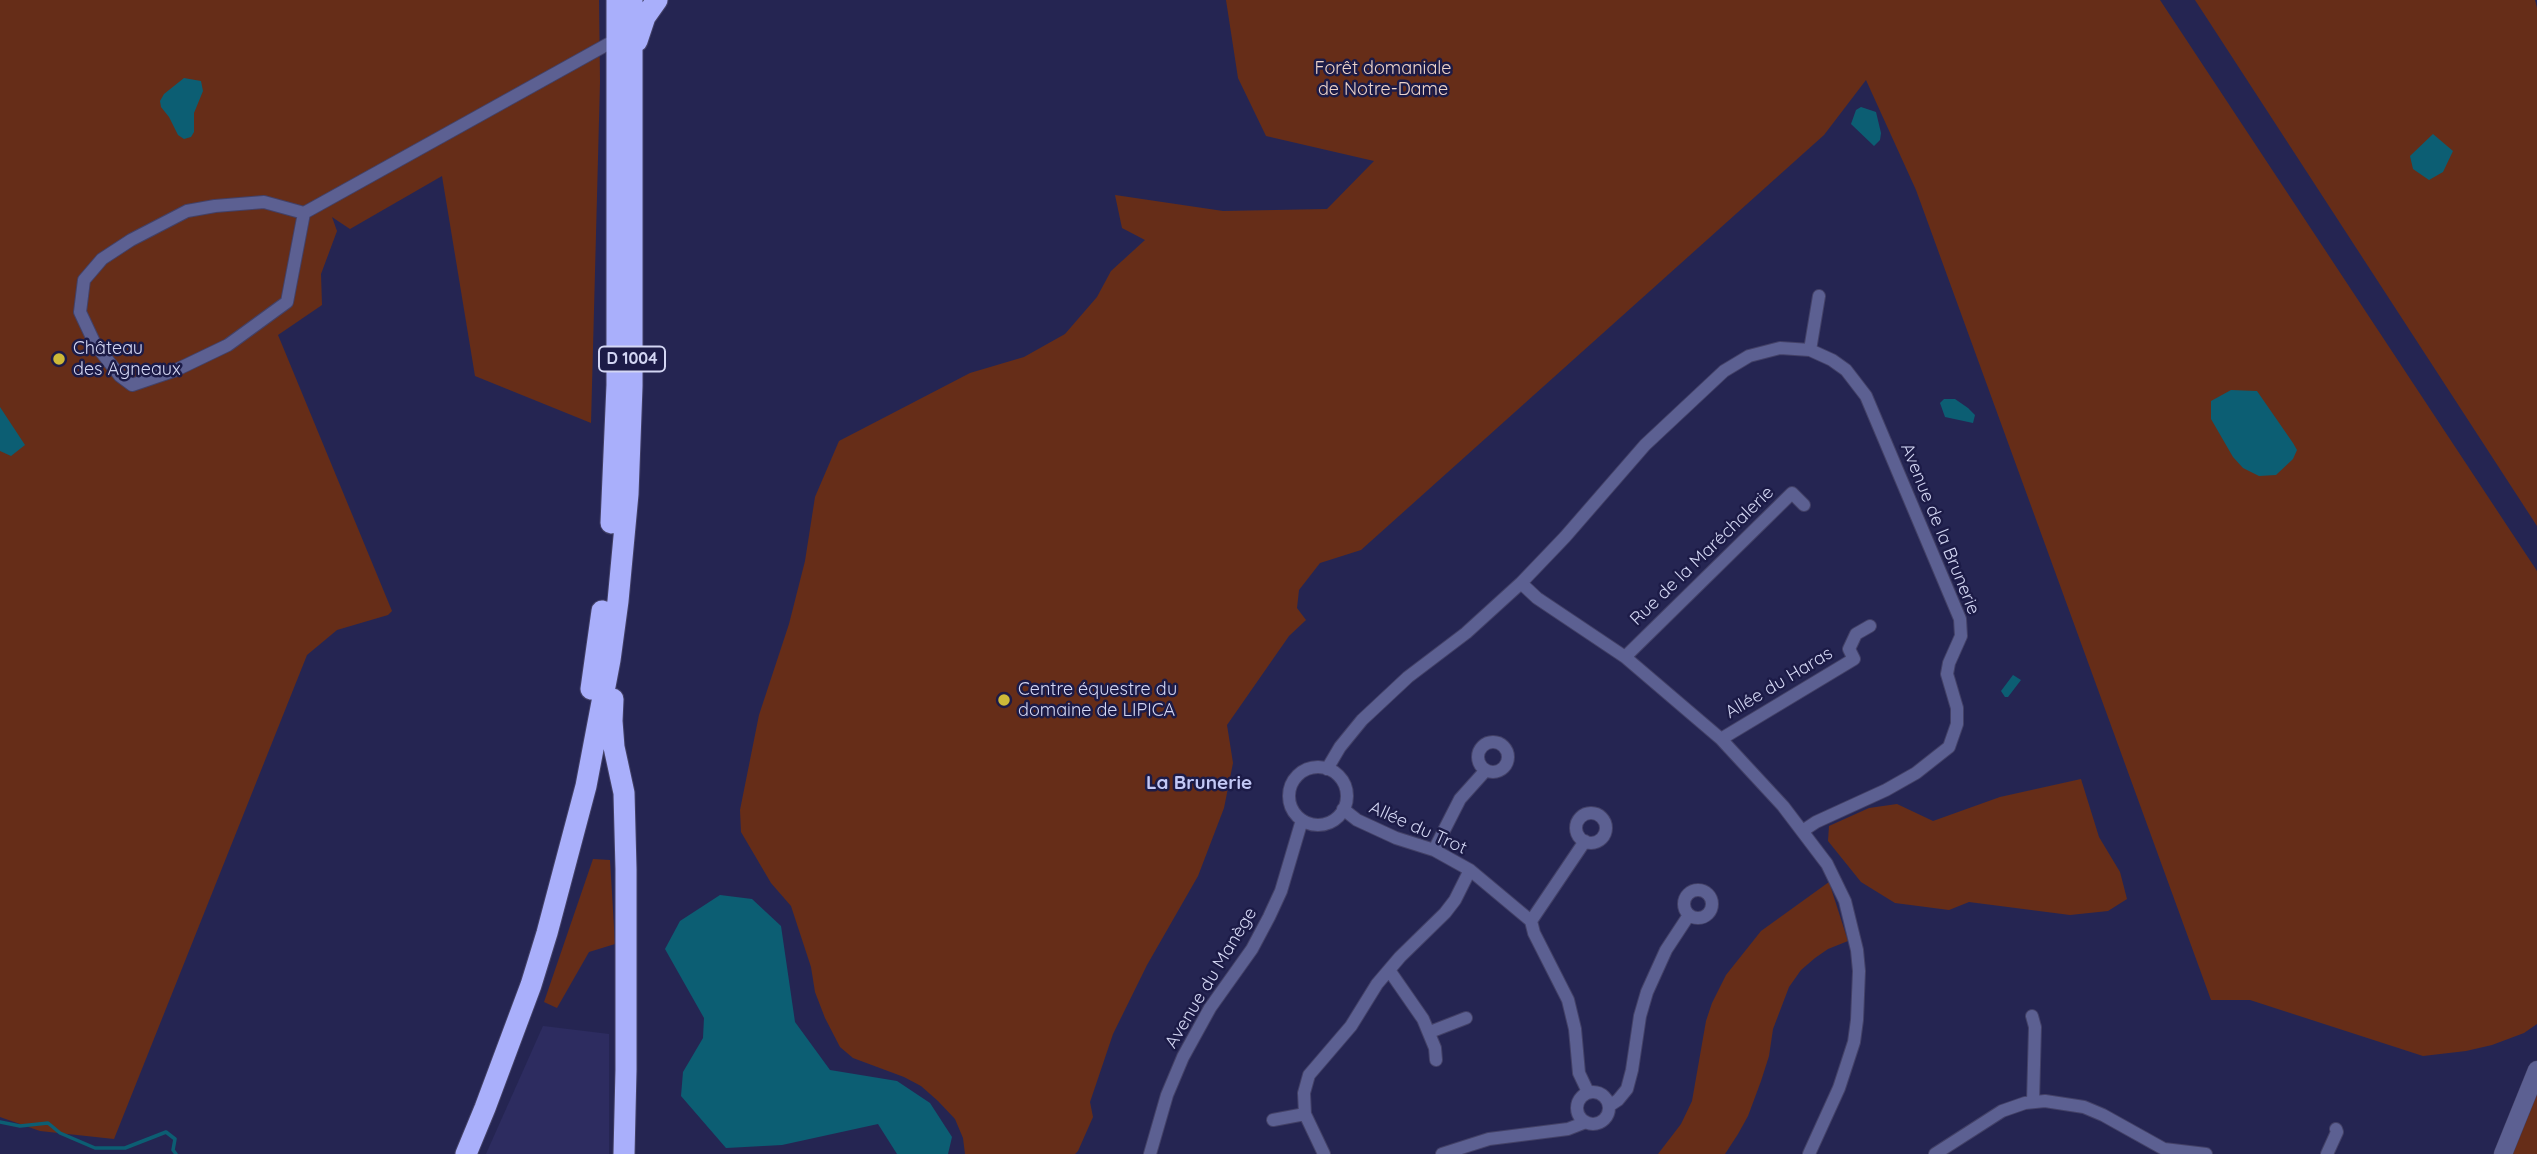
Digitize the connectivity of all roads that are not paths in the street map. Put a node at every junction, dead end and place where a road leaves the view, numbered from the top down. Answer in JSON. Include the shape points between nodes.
{"nodes":[{"id":1,"x":617,"y":0,"type":"edge"},
{"id":2,"x":632,"y":0,"type":"edge"},
{"id":3,"x":657,"y":0,"type":"edge"},
{"id":4,"x":617,"y":39,"type":"junction"},
{"id":5,"x":632,"y":56,"type":"junction"},
{"id":6,"x":304,"y":213,"type":"junction"},
{"id":7,"x":1819,"y":296,"type":"dead end"},
{"id":8,"x":1810,"y":350,"type":"junction"},
{"id":9,"x":1804,"y":505,"type":"dead end"},
{"id":10,"x":1521,"y":583,"type":"junction"},
{"id":11,"x":1870,"y":626,"type":"dead end"},
{"id":12,"x":1625,"y":657,"type":"junction"},
{"id":13,"x":610,"y":660,"type":"junction"},
{"id":14,"x":1721,"y":739,"type":"junction"},
{"id":15,"x":1327,"y":769,"type":"junction"},
{"id":16,"x":1486,"y":770,"type":"dead end"},
{"id":17,"x":1343,"y":809,"type":"junction"},
{"id":18,"x":1301,"y":820,"type":"junction"},
{"id":19,"x":1804,"y":830,"type":"junction"},
{"id":20,"x":1585,"y":841,"type":"dead end"},
{"id":21,"x":1434,"y":850,"type":"junction"},
{"id":22,"x":1470,"y":870,"type":"junction"},
{"id":23,"x":1689,"y":915,"type":"dead end"},
{"id":24,"x":1531,"y":921,"type":"junction"},
{"id":25,"x":1389,"y":970,"type":"junction"},
{"id":26,"x":2032,"y":1016,"type":"dead end"},
{"id":27,"x":1466,"y":1018,"type":"dead end"},
{"id":28,"x":1430,"y":1032,"type":"junction"},
{"id":29,"x":1436,"y":1060,"type":"dead end"},
{"id":30,"x":2533,"y":1078,"type":"edge"},
{"id":31,"x":1588,"y":1093,"type":"junction"},
{"id":32,"x":2033,"y":1101,"type":"junction"},
{"id":33,"x":1609,"y":1106,"type":"junction"},
{"id":34,"x":1306,"y":1114,"type":"junction"},
{"id":35,"x":1273,"y":1120,"type":"dead end"},
{"id":36,"x":1586,"y":1122,"type":"junction"},
{"id":37,"x":2336,"y":1129,"type":"dead end"},
{"id":38,"x":2171,"y":1153,"type":"edge"},
{"id":39,"x":452,"y":1154,"type":"edge"},
{"id":40,"x":466,"y":1154,"type":"edge"},
{"id":41,"x":624,"y":1154,"type":"edge"},
{"id":42,"x":1150,"y":1154,"type":"edge"},
{"id":43,"x":1324,"y":1154,"type":"edge"},
{"id":44,"x":1442,"y":1154,"type":"edge"},
{"id":45,"x":1809,"y":1154,"type":"edge"},
{"id":46,"x":1935,"y":1154,"type":"edge"},
{"id":47,"x":2206,"y":1154,"type":"edge"},
{"id":48,"x":2328,"y":1154,"type":"edge"},
{"id":49,"x":2503,"y":1154,"type":"edge"}],
"edges":[{"from":1,"to":4,"type":"highway","number":"D 1004"},
{"from":2,"to":5,"type":"highway","number":"D 1004"},
{"from":3,"to":5,"type":"highway","via":[[645,17]]},
{"from":4,"to":6,"type":"street"},
{"from":4,"to":39,"type":"highway","number":"D 1004","via":[[613,498],[593,677],[570,796],[520,981]]},
{"from":5,"to":13,"type":"highway","number":"D 1004","via":[[632,386],[628,494]]},
{"from":6,"to":6,"type":"street","via":[[264,202],[215,206],[187,211],[131,240],[102,259],[84,280],[80,313],[95,344],[132,385],[228,345],[287,302]]},
{"from":7,"to":8,"type":"street"},
{"from":8,"to":10,"type":"street","name":"Avenue de la Brunerie","via":[[1759,352],[1715,378],[1645,444]]},
{"from":8,"to":19,"type":"street","name":"Avenue de la Brunerie","via":[[1846,370],[1866,396],[1958,612],[1962,632],[1948,669],[1958,716],[1949,747],[1909,777]]},
{"from":9,"to":12,"type":"street","name":"Rue de la Maréchalerie","via":[[1792,493]]},
{"from":10,"to":12,"type":"street"},
{"from":10,"to":15,"type":"street","name":"Avenue de la Brunerie","via":[[1371,711]]},
{"from":11,"to":14,"type":"street","name":"Allée du Haras","via":[[1856,634],[1849,649],[1854,659]]},
{"from":12,"to":14,"type":"street"},
{"from":13,"to":40,"type":"highway","number":"D 1004","via":[[586,786],[547,933]]},
{"from":13,"to":41,"type":"highway","via":[[614,747],[624,793]]},
{"from":14,"to":19,"type":"street"},
{"from":15,"to":17,"type":"street","via":[[1346,790]]},
{"from":15,"to":18,"type":"street","via":[[1308,769],[1293,781],[1291,806]]},
{"from":16,"to":21,"type":"street","via":[[1460,799]]},
{"from":17,"to":18,"type":"street","via":[[1329,822]]},
{"from":17,"to":21,"type":"street","name":"Allée du Trot","via":[[1396,838]]},
{"from":18,"to":42,"type":"street","name":"Avenue du Manège","via":[[1281,891],[1252,949],[1210,1008],[1183,1057]]},
{"from":19,"to":45,"type":"street","via":[[1845,901],[1859,971],[1857,1020],[1848,1064]]},
{"from":20,"to":24,"type":"street"},
{"from":21,"to":22,"type":"street","name":"Allée du Trot"},
{"from":22,"to":24,"type":"street","name":"Allée du Trot"},
{"from":22,"to":25,"type":"street","via":[[1445,913]]},
{"from":23,"to":33,"type":"street","via":[[1647,992],[1627,1089]]},
{"from":24,"to":31,"type":"street","name":"Allée du Trot","via":[[1568,1000],[1579,1073]]},
{"from":25,"to":28,"type":"street"},
{"from":25,"to":34,"type":"street","via":[[1351,1026],[1309,1075],[1304,1093]]},
{"from":26,"to":32,"type":"street"},
{"from":27,"to":28,"type":"street"},
{"from":28,"to":29,"type":"street"},
{"from":30,"to":49,"type":"main road"},
{"from":31,"to":33,"type":"street","via":[[1602,1094]]},
{"from":31,"to":36,"type":"street","via":[[1577,1104],[1578,1114]]},
{"from":32,"to":38,"type":"street","via":[[2084,1107]]},
{"from":32,"to":46,"type":"street","via":[[1997,1114]]},
{"from":33,"to":36,"type":"street","via":[[1602,1121]]},
{"from":34,"to":35,"type":"street"},
{"from":34,"to":43,"type":"street"},
{"from":36,"to":44,"type":"street","via":[[1568,1129],[1489,1139]]},
{"from":37,"to":48,"type":"street"},
{"from":38,"to":47,"type":"street"}]}
